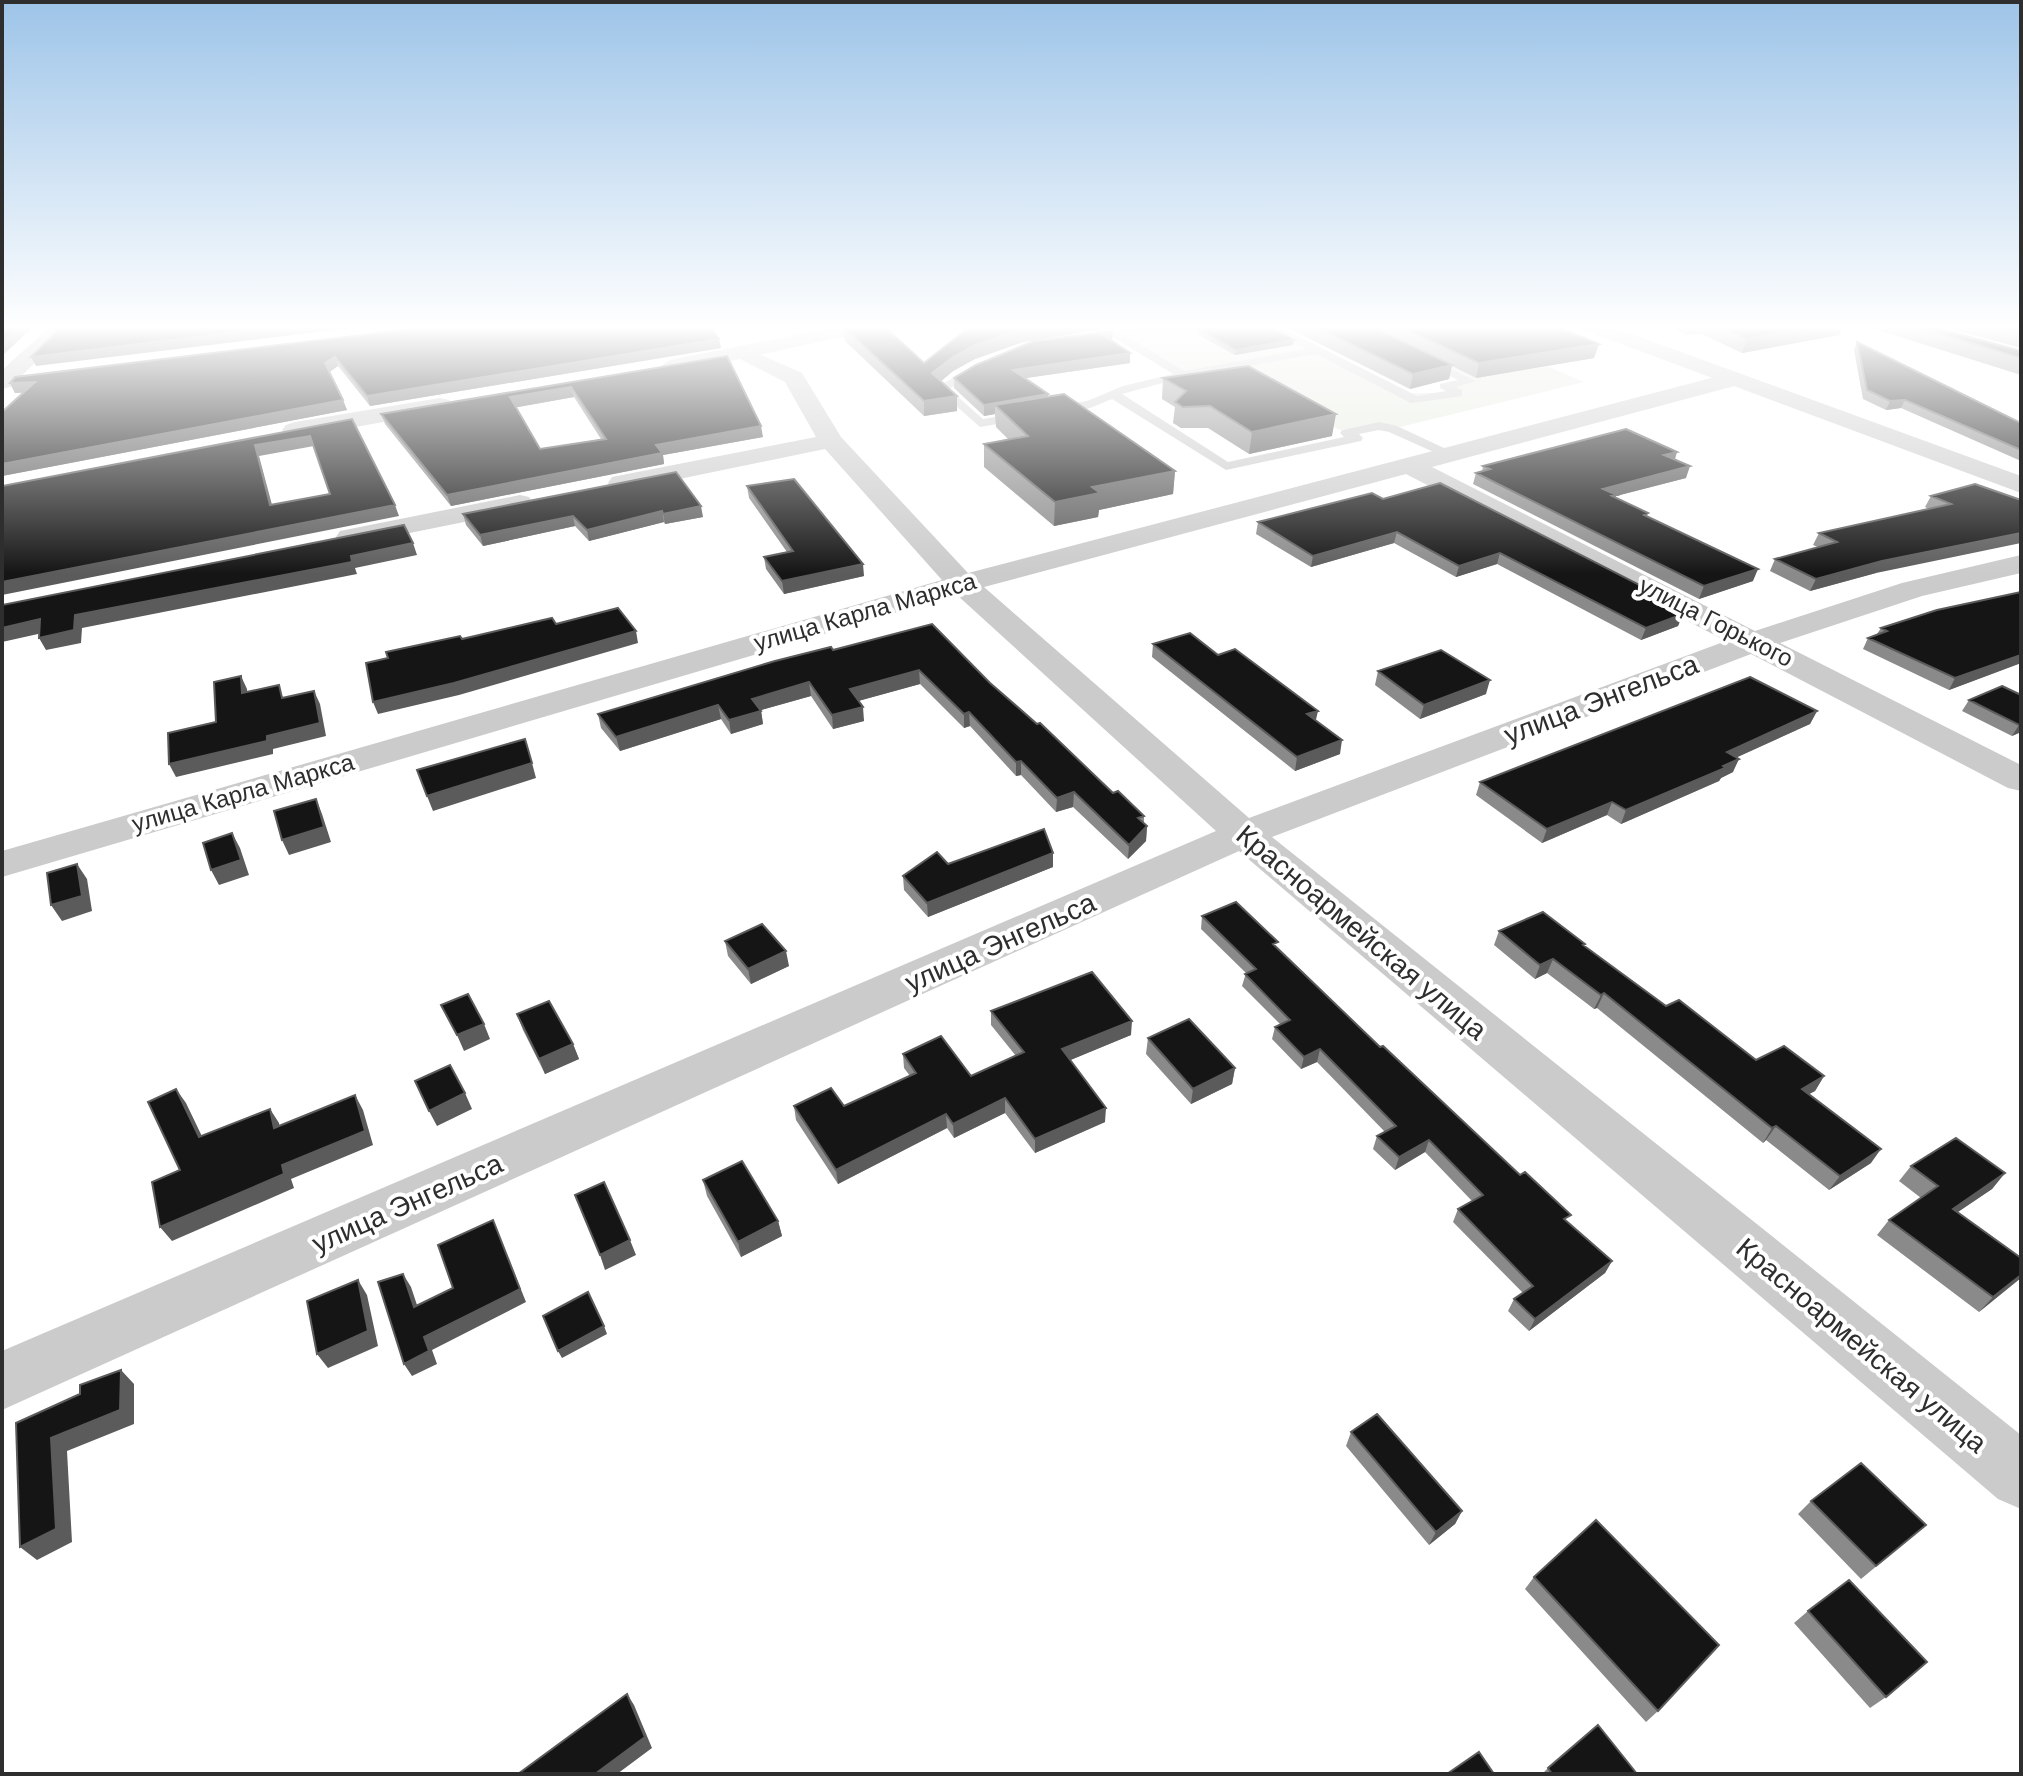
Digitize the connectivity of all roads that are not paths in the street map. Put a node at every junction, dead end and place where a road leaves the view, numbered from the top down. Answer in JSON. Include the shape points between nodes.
{"nodes":[{"id":1,"x":423,"y":408,"type":"edge"},
{"id":2,"x":812,"y":408,"type":"edge"},
{"id":3,"x":964,"y":408,"type":"edge"},
{"id":4,"x":1068,"y":408,"type":"edge"},
{"id":5,"x":1135,"y":408,"type":"edge"},
{"id":6,"x":1627,"y":408,"type":"edge"},
{"id":7,"x":1812,"y":408,"type":"edge"},
{"id":8,"x":268,"y":435,"type":"edge"},
{"id":9,"x":831,"y":441,"type":"junction"},
{"id":10,"x":1452,"y":455,"type":"junction"},
{"id":11,"x":1410,"y":466,"type":"junction"},
{"id":12,"x":2021,"y":485,"type":"edge"},
{"id":13,"x":597,"y":488,"type":"edge"},
{"id":14,"x":550,"y":498,"type":"edge"},
{"id":15,"x":331,"y":541,"type":"edge"},
{"id":16,"x":2021,"y":564,"type":"edge"},
{"id":17,"x":962,"y":584,"type":"junction"},
{"id":18,"x":1755,"y":641,"type":"junction"},
{"id":19,"x":2021,"y":780,"type":"edge"},
{"id":20,"x":1243,"y":834,"type":"junction"},
{"id":21,"x":2,"y":864,"type":"edge"},
{"id":22,"x":2,"y":1381,"type":"edge"},
{"id":23,"x":2021,"y":1476,"type":"edge"}],
"edges":[{"from":1,"to":8,"type":"street"},
{"from":2,"to":9,"type":"street","name":"Красноармейская улица"},
{"from":3,"to":4,"type":"lane","via":[[980,423]]},
{"from":5,"to":10,"type":"lane","via":[[1226,466],[1357,438],[1343,431],[1379,426]]},
{"from":6,"to":10,"type":"street","name":"улица Карла Маркса"},
{"from":7,"to":12,"type":"street"},
{"from":9,"to":13,"type":"street"},
{"from":9,"to":17,"type":"street","name":"Красноармейская улица"},
{"from":10,"to":11,"type":"street","name":"улица Карла Маркса"},
{"from":11,"to":17,"type":"street","name":"улица Карла Маркса"},
{"from":11,"to":18,"type":"street","name":"улица Горького"},
{"from":14,"to":15,"type":"street"},
{"from":16,"to":18,"type":"street","name":"улица Энгельса","via":[[1913,589]]},
{"from":17,"to":20,"type":"street","name":"Красноармейская улица"},
{"from":17,"to":21,"type":"street","name":"улица Карла Маркса"},
{"from":18,"to":19,"type":"street","name":"улица Горького"},
{"from":18,"to":20,"type":"street","name":"улица Энгельса"},
{"from":20,"to":22,"type":"street","name":"улица Энгельса"},
{"from":20,"to":23,"type":"street","name":"Красноармейская улица"}]}
